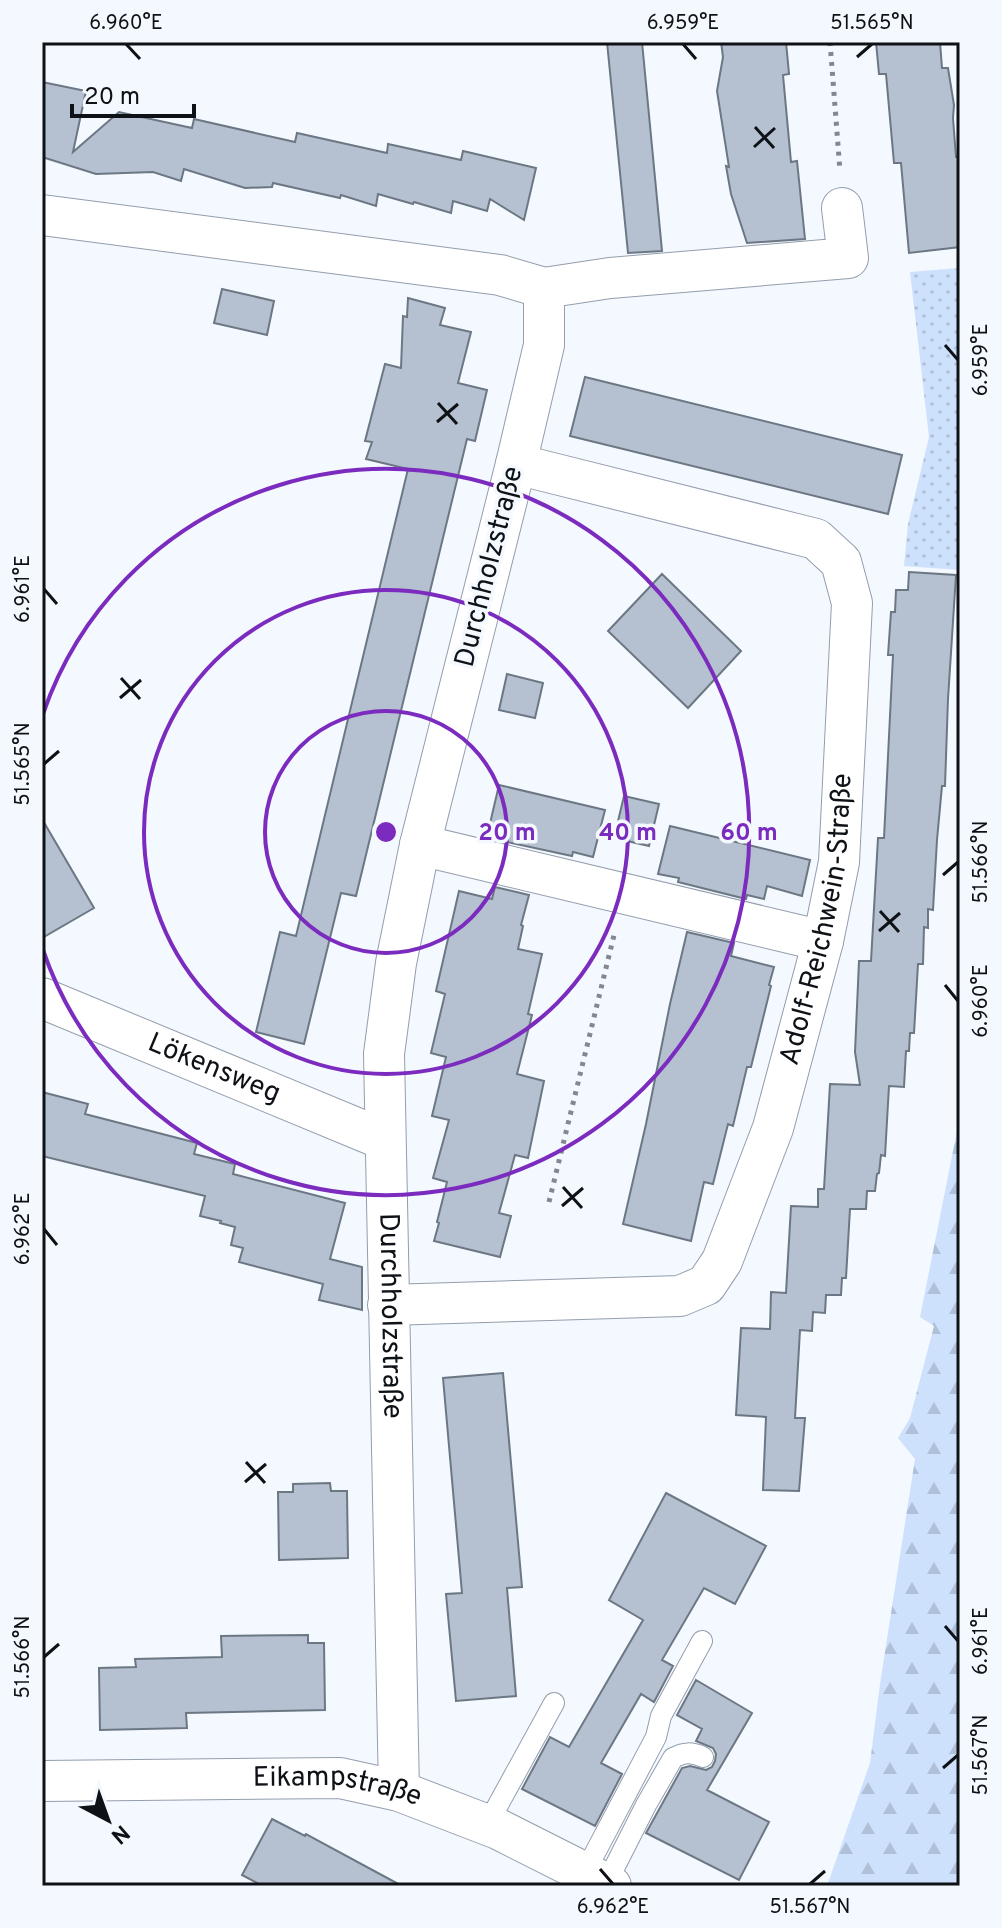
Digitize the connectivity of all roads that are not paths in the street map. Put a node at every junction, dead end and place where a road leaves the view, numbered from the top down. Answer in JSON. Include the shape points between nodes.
{"nodes":[{"id":1,"x":842,"y":208,"type":"road end"},
{"id":2,"x":42,"y":215,"type":"edge"},
{"id":3,"x":544,"y":288,"type":"junction"},
{"id":4,"x":516,"y":464,"type":"junction"},
{"id":5,"x":420,"y":845,"type":"junction"},
{"id":6,"x":823,"y":941,"type":"junction"},
{"id":7,"x":42,"y":998,"type":"edge"},
{"id":8,"x":385,"y":1140,"type":"junction"},
{"id":9,"x":388,"y":1305,"type":"junction"},
{"id":10,"x":702,"y":1641,"type":"dead end"},
{"id":11,"x":554,"y":1703,"type":"dead end"},
{"id":12,"x":703,"y":1757,"type":"dead end"},
{"id":13,"x":42,"y":1781,"type":"edge"},
{"id":14,"x":399,"y":1791,"type":"junction"},
{"id":15,"x":487,"y":1825,"type":"junction"},
{"id":16,"x":601,"y":1881,"type":"edge"}],
"edges":[{"from":1,"to":3,"type":"street","via":[[848,258]]},
{"from":2,"to":3,"type":"street","via":[[500,275]]},
{"from":3,"to":4,"type":"street","name":"Durchholzstraße","via":[[544,345]]},
{"from":4,"to":5,"type":"street","name":"Durchholzstraße"},
{"from":4,"to":6,"type":"street","name":"Adolf-Reichwein-Straße","via":[[816,539],[841,562],[852,603],[839,862]]},
{"from":5,"to":6,"type":"street"},
{"from":5,"to":8,"type":"street","name":"Durchholzstraße","via":[[384,1054]]},
{"from":6,"to":9,"type":"street","name":"Adolf-Reichwein-Straße","via":[[773,1128],[722,1261],[706,1285],[680,1296]]},
{"from":7,"to":8,"type":"street","name":"Lökensweg"},
{"from":8,"to":9,"type":"street","name":"Durchholzstraße"},
{"from":9,"to":14,"type":"street","name":"Durchholzstraße"},
{"from":10,"to":16,"type":"lane","via":[[661,1716]]},
{"from":11,"to":15,"type":"lane"},
{"from":12,"to":16,"type":"lane","via":[[681,1753],[673,1758]]},
{"from":13,"to":14,"type":"street","name":"Eikampstraße","via":[[340,1778]]},
{"from":14,"to":15,"type":"street","name":"Eikampstraße"},
{"from":15,"to":16,"type":"street","name":"Eikampstraße"}]}
